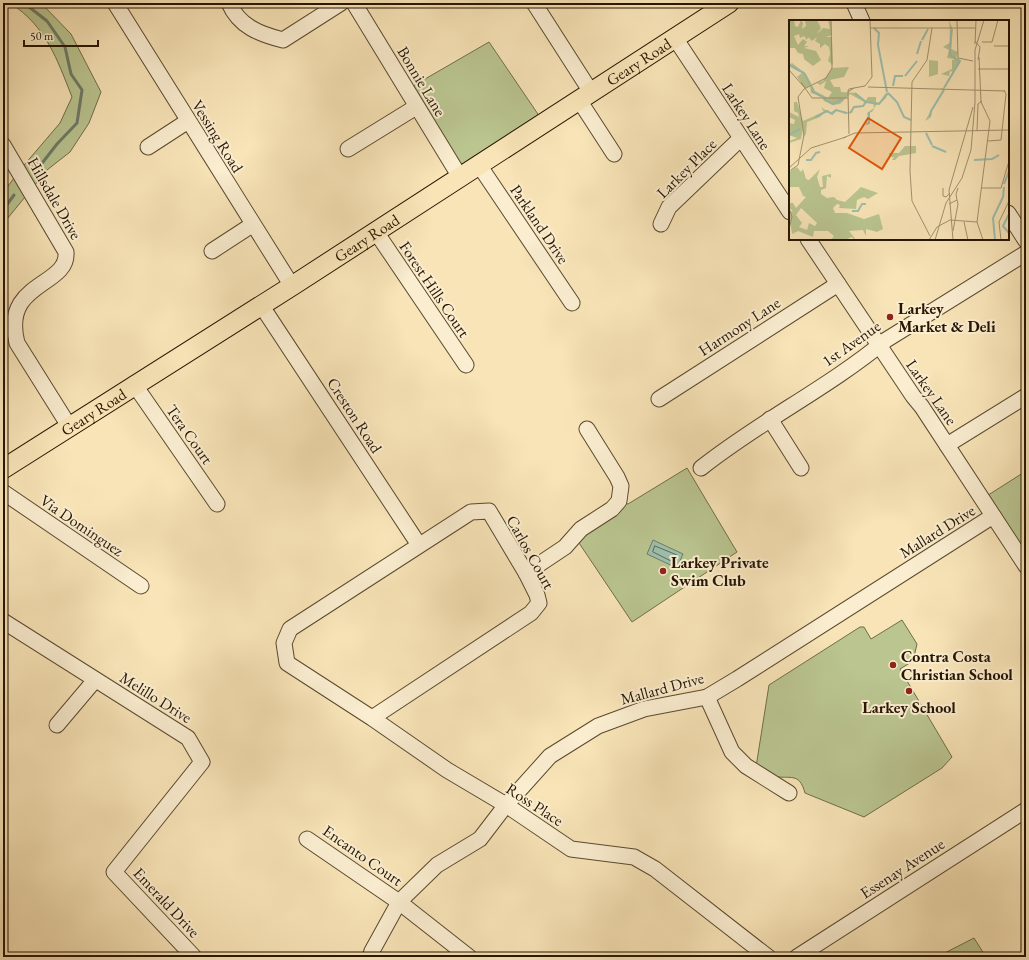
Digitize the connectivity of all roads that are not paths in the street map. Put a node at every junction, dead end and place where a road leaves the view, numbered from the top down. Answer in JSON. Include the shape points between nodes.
{"nodes":[{"id":1,"x":115,"y":3,"type":"edge"},
{"id":2,"x":229,"y":3,"type":"edge"},
{"id":3,"x":341,"y":3,"type":"edge"},
{"id":4,"x":354,"y":3,"type":"edge"},
{"id":5,"x":534,"y":3,"type":"edge"},
{"id":6,"x":729,"y":3,"type":"edge"},
{"id":7,"x":854,"y":3,"type":"edge"},
{"id":8,"x":862,"y":20,"type":"edge"},
{"id":9,"x":675,"y":38,"type":"junction"},
{"id":10,"x":585,"y":96,"type":"junction"},
{"id":11,"x":416,"y":107,"type":"junction"},
{"id":12,"x":188,"y":121,"type":"junction"},
{"id":13,"x":740,"y":139,"type":"junction"},
{"id":14,"x":3,"y":145,"type":"edge"},
{"id":15,"x":148,"y":147,"type":"dead end"},
{"id":16,"x":348,"y":149,"type":"dead end"},
{"id":17,"x":614,"y":154,"type":"dead end"},
{"id":18,"x":479,"y":165,"type":"junction"},
{"id":19,"x":460,"y":177,"type":"junction"},
{"id":20,"x":789,"y":211,"type":"edge"},
{"id":21,"x":1009,"y":215,"type":"edge"},
{"id":22,"x":661,"y":224,"type":"dead end"},
{"id":23,"x":252,"y":225,"type":"junction"},
{"id":24,"x":376,"y":232,"type":"junction"},
{"id":25,"x":809,"y":240,"type":"edge"},
{"id":26,"x":1026,"y":241,"type":"edge"},
{"id":27,"x":212,"y":251,"type":"dead end"},
{"id":28,"x":1026,"y":253,"type":"edge"},
{"id":29,"x":838,"y":284,"type":"junction"},
{"id":30,"x":292,"y":286,"type":"junction"},
{"id":31,"x":572,"y":303,"type":"dead end"},
{"id":32,"x":261,"y":305,"type":"junction"},
{"id":33,"x":878,"y":346,"type":"junction"},
{"id":34,"x":466,"y":366,"type":"dead end"},
{"id":35,"x":134,"y":384,"type":"junction"},
{"id":36,"x":1026,"y":396,"type":"edge"},
{"id":37,"x":659,"y":399,"type":"dead end"},
{"id":38,"x":770,"y":419,"type":"junction"},
{"id":39,"x":70,"y":426,"type":"junction"},
{"id":40,"x":587,"y":429,"type":"dead end"},
{"id":41,"x":947,"y":445,"type":"junction"},
{"id":42,"x":3,"y":468,"type":"edge"},
{"id":43,"x":701,"y":468,"type":"dead end"},
{"id":44,"x":801,"y":468,"type":"dead end"},
{"id":45,"x":3,"y":492,"type":"edge"},
{"id":46,"x":217,"y":504,"type":"dead end"},
{"id":47,"x":993,"y":516,"type":"junction"},
{"id":48,"x":419,"y":545,"type":"junction"},
{"id":49,"x":1026,"y":566,"type":"edge"},
{"id":50,"x":526,"y":573,"type":"junction"},
{"id":51,"x":141,"y":586,"type":"dead end"},
{"id":52,"x":3,"y":621,"type":"edge"},
{"id":53,"x":287,"y":662,"type":"joint"},
{"id":54,"x":95,"y":680,"type":"junction"},
{"id":55,"x":707,"y":697,"type":"junction"},
{"id":56,"x":372,"y":718,"type":"junction"},
{"id":57,"x":57,"y":725,"type":"dead end"},
{"id":58,"x":789,"y":793,"type":"dead end"},
{"id":59,"x":506,"y":805,"type":"junction"},
{"id":60,"x":1026,"y":810,"type":"edge"},
{"id":61,"x":307,"y":839,"type":"dead end"},
{"id":62,"x":114,"y":872,"type":"joint"},
{"id":63,"x":399,"y":902,"type":"junction"},
{"id":64,"x":194,"y":957,"type":"edge"},
{"id":65,"x":370,"y":957,"type":"edge"},
{"id":66,"x":469,"y":957,"type":"edge"},
{"id":67,"x":768,"y":957,"type":"edge"},
{"id":68,"x":797,"y":957,"type":"edge"}],
"edges":[{"from":1,"to":12,"type":"street","name":"Vessing Road"},
{"from":2,"to":3,"type":"street","via":[[245,26],[263,35],[283,40]]},
{"from":4,"to":11,"type":"street","name":"Bonnie Lane"},
{"from":5,"to":10,"type":"street"},
{"from":6,"to":9,"type":"main road","name":"Geary Road"},
{"from":7,"to":8,"type":"street"},
{"from":9,"to":10,"type":"main road","name":"Geary Road"},
{"from":9,"to":13,"type":"street","name":"Larkey Lane"},
{"from":10,"to":17,"type":"street"},
{"from":10,"to":18,"type":"main road","name":"Geary Road"},
{"from":11,"to":16,"type":"street"},
{"from":11,"to":19,"type":"street","name":"Bonnie Lane"},
{"from":12,"to":15,"type":"street"},
{"from":12,"to":23,"type":"street","name":"Vessing Road"},
{"from":13,"to":20,"type":"street","name":"Larkey Lane"},
{"from":13,"to":22,"type":"street","name":"Larkey Place","via":[[669,207]]},
{"from":14,"to":39,"type":"street","name":"Hillsdale Drive","via":[[66,252],[63,269],[34,288],[21,302],[14,318],[14,331],[17,343]]},
{"from":18,"to":19,"type":"main road","name":"Geary Road"},
{"from":18,"to":31,"type":"street","name":"Parkland Drive"},
{"from":19,"to":24,"type":"main road","name":"Geary Road"},
{"from":21,"to":26,"type":"street"},
{"from":23,"to":27,"type":"street"},
{"from":23,"to":30,"type":"street","name":"Vessing Road"},
{"from":24,"to":30,"type":"main road","name":"Geary Road"},
{"from":24,"to":34,"type":"street","name":"Forest Hills Court"},
{"from":25,"to":29,"type":"street","name":"Larkey Lane"},
{"from":28,"to":33,"type":"street","name":"1st Avenue"},
{"from":29,"to":33,"type":"street","name":"Larkey Lane"},
{"from":29,"to":37,"type":"street","name":"Harmony Lane"},
{"from":30,"to":32,"type":"main road","name":"Geary Road"},
{"from":32,"to":35,"type":"main road","name":"Geary Road"},
{"from":32,"to":48,"type":"street","name":"Creston Road"},
{"from":33,"to":38,"type":"street","name":"1st Avenue"},
{"from":33,"to":41,"type":"street","name":"Larkey Lane"},
{"from":35,"to":39,"type":"main road","name":"Geary Road"},
{"from":35,"to":46,"type":"street","name":"Tera Court"},
{"from":36,"to":41,"type":"street"},
{"from":38,"to":43,"type":"street","name":"1st Avenue"},
{"from":38,"to":44,"type":"street"},
{"from":39,"to":42,"type":"main road","name":"Geary Road"},
{"from":40,"to":50,"type":"street","via":[[618,477],[621,486],[619,501],[612,509],[581,530],[565,547]]},
{"from":41,"to":47,"type":"street","name":"Larkey Lane"},
{"from":45,"to":51,"type":"street","name":"Via Dominguez"},
{"from":47,"to":49,"type":"street","name":"Larkey Lane"},
{"from":47,"to":55,"type":"street","name":"Mallard Drive"},
{"from":48,"to":50,"type":"street","name":"Carlos Court","via":[[471,512],[488,511]]},
{"from":48,"to":53,"type":"street","name":"Carlos Court","via":[[290,629],[284,643]]},
{"from":50,"to":56,"type":"street","name":"Carlos Court","via":[[539,599],[531,613]]},
{"from":52,"to":54,"type":"street","name":"Melillo Drive"},
{"from":53,"to":56,"type":"street","name":"Ross Place"},
{"from":54,"to":57,"type":"street"},
{"from":54,"to":62,"type":"street","name":"Melillo Drive","via":[[188,738],[202,762]]},
{"from":55,"to":58,"type":"street","via":[[732,752],[746,766]]},
{"from":55,"to":59,"type":"street","name":"Mallard Drive","via":[[644,709],[598,726],[550,756]]},
{"from":56,"to":59,"type":"street","name":"Ross Place","via":[[447,770]]},
{"from":59,"to":63,"type":"street","name":"Mallard Drive","via":[[480,839],[437,866]]},
{"from":59,"to":67,"type":"street","name":"Ross Place","via":[[571,849],[634,857],[655,868]]},
{"from":60,"to":68,"type":"street","name":"Essenay Avenue"},
{"from":61,"to":63,"type":"street","name":"Encanto Court"},
{"from":62,"to":64,"type":"street","name":"Emerald Drive"},
{"from":63,"to":65,"type":"street","name":"Mallard Drive"},
{"from":63,"to":66,"type":"street","name":"Encanto Court"}]}
